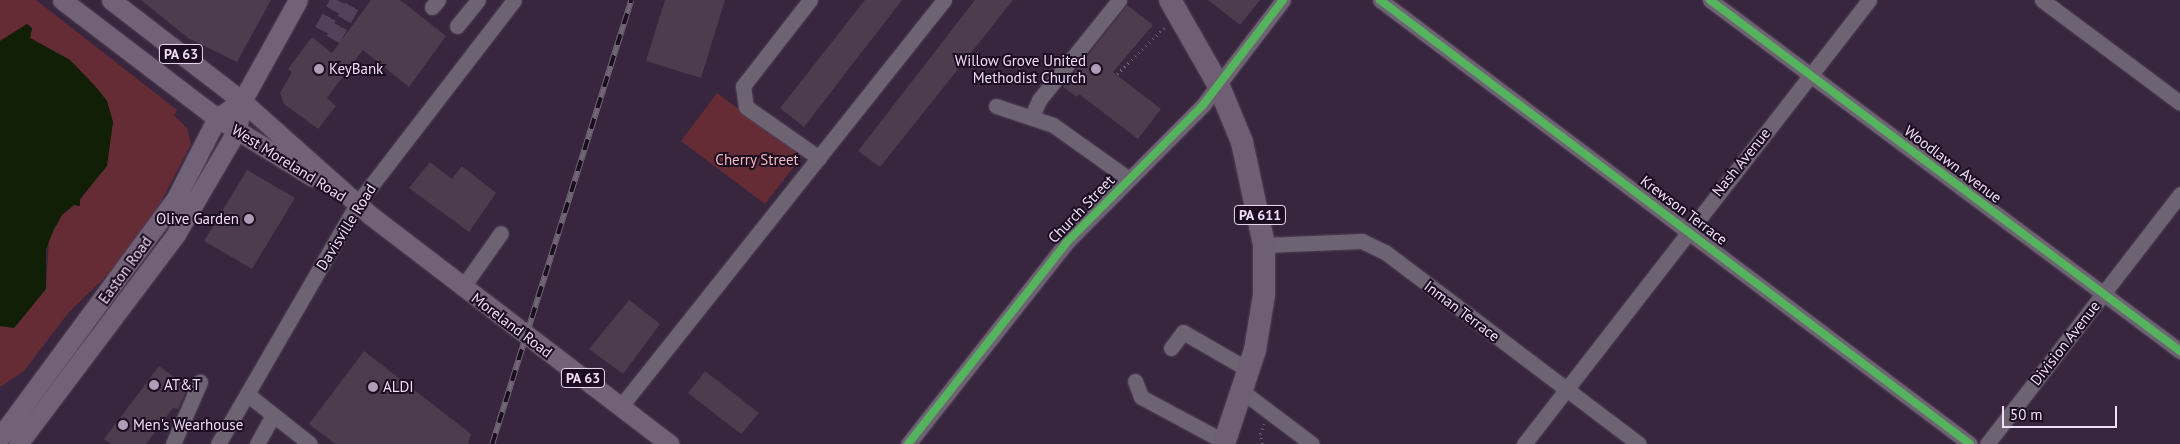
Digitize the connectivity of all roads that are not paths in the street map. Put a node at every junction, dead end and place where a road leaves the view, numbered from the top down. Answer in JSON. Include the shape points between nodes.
{"nodes":[{"id":1,"x":62,"y":0,"type":"edge"},
{"id":2,"x":111,"y":0,"type":"edge"},
{"id":3,"x":298,"y":0,"type":"edge"},
{"id":4,"x":478,"y":0,"type":"edge"},
{"id":5,"x":514,"y":0,"type":"edge"},
{"id":6,"x":810,"y":0,"type":"edge"},
{"id":7,"x":944,"y":0,"type":"edge"},
{"id":8,"x":1119,"y":0,"type":"edge"},
{"id":9,"x":1170,"y":0,"type":"edge"},
{"id":10,"x":1283,"y":0,"type":"edge"},
{"id":11,"x":1380,"y":0,"type":"edge"},
{"id":12,"x":1710,"y":0,"type":"edge"},
{"id":13,"x":1869,"y":0,"type":"edge"},
{"id":14,"x":2042,"y":0,"type":"edge"},
{"id":15,"x":458,"y":26,"type":"dead end"},
{"id":16,"x":1810,"y":75,"type":"junction"},
{"id":17,"x":1218,"y":84,"type":"junction"},
{"id":18,"x":242,"y":101,"type":"junction"},
{"id":19,"x":2180,"y":103,"type":"edge"},
{"id":20,"x":996,"y":106,"type":"dead end"},
{"id":21,"x":1032,"y":116,"type":"junction"},
{"id":22,"x":217,"y":118,"type":"junction"},
{"id":23,"x":237,"y":130,"type":"junction"},
{"id":24,"x":820,"y":158,"type":"junction"},
{"id":25,"x":1129,"y":179,"type":"junction"},
{"id":26,"x":2180,"y":194,"type":"edge"},
{"id":27,"x":357,"y":204,"type":"junction"},
{"id":28,"x":1687,"y":230,"type":"junction"},
{"id":29,"x":501,"y":233,"type":"dead end"},
{"id":30,"x":1264,"y":245,"type":"junction"},
{"id":31,"x":462,"y":288,"type":"junction"},
{"id":32,"x":2103,"y":293,"type":"junction"},
{"id":33,"x":1171,"y":348,"type":"dead end"},
{"id":34,"x":2180,"y":351,"type":"edge"},
{"id":35,"x":1249,"y":370,"type":"junction"},
{"id":36,"x":1134,"y":381,"type":"dead end"},
{"id":37,"x":200,"y":382,"type":"dead end"},
{"id":38,"x":1567,"y":390,"type":"junction"},
{"id":39,"x":1243,"y":392,"type":"junction"},
{"id":40,"x":247,"y":394,"type":"junction"},
{"id":41,"x":621,"y":406,"type":"junction"},
{"id":42,"x":273,"y":415,"type":"junction"},
{"id":43,"x":0,"y":437,"type":"edge"},
{"id":44,"x":1224,"y":443,"type":"edge"},
{"id":45,"x":18,"y":444,"type":"edge"},
{"id":46,"x":173,"y":444,"type":"edge"},
{"id":47,"x":218,"y":444,"type":"edge"},
{"id":48,"x":257,"y":444,"type":"edge"},
{"id":49,"x":310,"y":444,"type":"edge"},
{"id":50,"x":670,"y":444,"type":"edge"},
{"id":51,"x":908,"y":444,"type":"edge"},
{"id":52,"x":1312,"y":444,"type":"edge"},
{"id":53,"x":1524,"y":444,"type":"edge"},
{"id":54,"x":1639,"y":444,"type":"edge"},
{"id":55,"x":1970,"y":444,"type":"edge"},
{"id":56,"x":1987,"y":444,"type":"edge"}],
"edges":[{"from":1,"to":22,"type":"main road","name":"West Moreland Road","number":"PA 63"},
{"from":2,"to":18,"type":"main road","name":"West Moreland Road","number":"PA 63"},
{"from":3,"to":18,"type":"main road","name":"Easton Road"},
{"from":4,"to":15,"type":"street"},
{"from":5,"to":27,"type":"street","name":"Davisville Road"},
{"from":6,"to":24,"type":"street","via":[[743,86],[746,107]]},
{"from":7,"to":24,"type":"street"},
{"from":8,"to":21,"type":"street","via":[[1039,100]]},
{"from":9,"to":17,"type":"highway","number":"PA 611"},
{"from":10,"to":17,"type":"street","name":"Church Street"},
{"from":11,"to":28,"type":"street","name":"Krewson Terrace"},
{"from":12,"to":16,"type":"street","name":"Woodlawn Avenue"},
{"from":13,"to":16,"type":"street","name":"Nash Avenue"},
{"from":14,"to":19,"type":"street"},
{"from":16,"to":28,"type":"street","name":"Nash Avenue"},
{"from":16,"to":32,"type":"street","name":"Woodlawn Avenue"},
{"from":17,"to":25,"type":"street","name":"Church Street","via":[[1203,105]]},
{"from":17,"to":30,"type":"highway","number":"PA 611","via":[[1242,142]]},
{"from":18,"to":22,"type":"main road","name":"Easton Road"},
{"from":18,"to":23,"type":"main road","name":"Easton Road"},
{"from":18,"to":27,"type":"main road","name":"West Moreland Road","number":"PA 63"},
{"from":20,"to":21,"type":"street"},
{"from":21,"to":25,"type":"street","via":[[1053,125]]},
{"from":22,"to":23,"type":"main road","name":"West Moreland Road","number":"PA 63"},
{"from":22,"to":43,"type":"main road","name":"Easton Road","via":[[176,198]]},
{"from":23,"to":27,"type":"main road","name":"West Moreland Road","number":"PA 63"},
{"from":23,"to":45,"type":"main road","name":"Easton Road","via":[[176,234]]},
{"from":24,"to":41,"type":"street"},
{"from":25,"to":51,"type":"street","name":"Church Street","via":[[1066,243]]},
{"from":26,"to":32,"type":"street","name":"Division Avenue"},
{"from":27,"to":31,"type":"main road","name":"Moreland Road","number":"PA 63"},
{"from":27,"to":40,"type":"street","name":"Davisville Road"},
{"from":28,"to":38,"type":"street","name":"Nash Avenue"},
{"from":28,"to":55,"type":"street","name":"Krewson Terrace"},
{"from":29,"to":31,"type":"street"},
{"from":30,"to":35,"type":"highway","number":"PA 611","via":[[1264,295]]},
{"from":30,"to":38,"type":"street","name":"Inman Terrace","via":[[1362,241],[1385,252]]},
{"from":31,"to":41,"type":"main road","name":"Moreland Road","number":"PA 63"},
{"from":32,"to":34,"type":"street","name":"Woodlawn Avenue"},
{"from":32,"to":56,"type":"street","name":"Division Avenue"},
{"from":33,"to":35,"type":"street","via":[[1183,332]]},
{"from":35,"to":39,"type":"highway","number":"PA 611"},
{"from":36,"to":44,"type":"street","via":[[1141,397]]},
{"from":37,"to":46,"type":"street"},
{"from":38,"to":53,"type":"street","name":"Nash Avenue"},
{"from":38,"to":54,"type":"street","name":"Inman Terrace"},
{"from":39,"to":44,"type":"highway","number":"PA 611"},
{"from":39,"to":52,"type":"street"},
{"from":40,"to":42,"type":"street"},
{"from":40,"to":47,"type":"street","name":"Davisville Road"},
{"from":41,"to":50,"type":"main road","name":"Moreland Road","number":"PA 63"},
{"from":42,"to":48,"type":"street"},
{"from":42,"to":49,"type":"street"}]}
